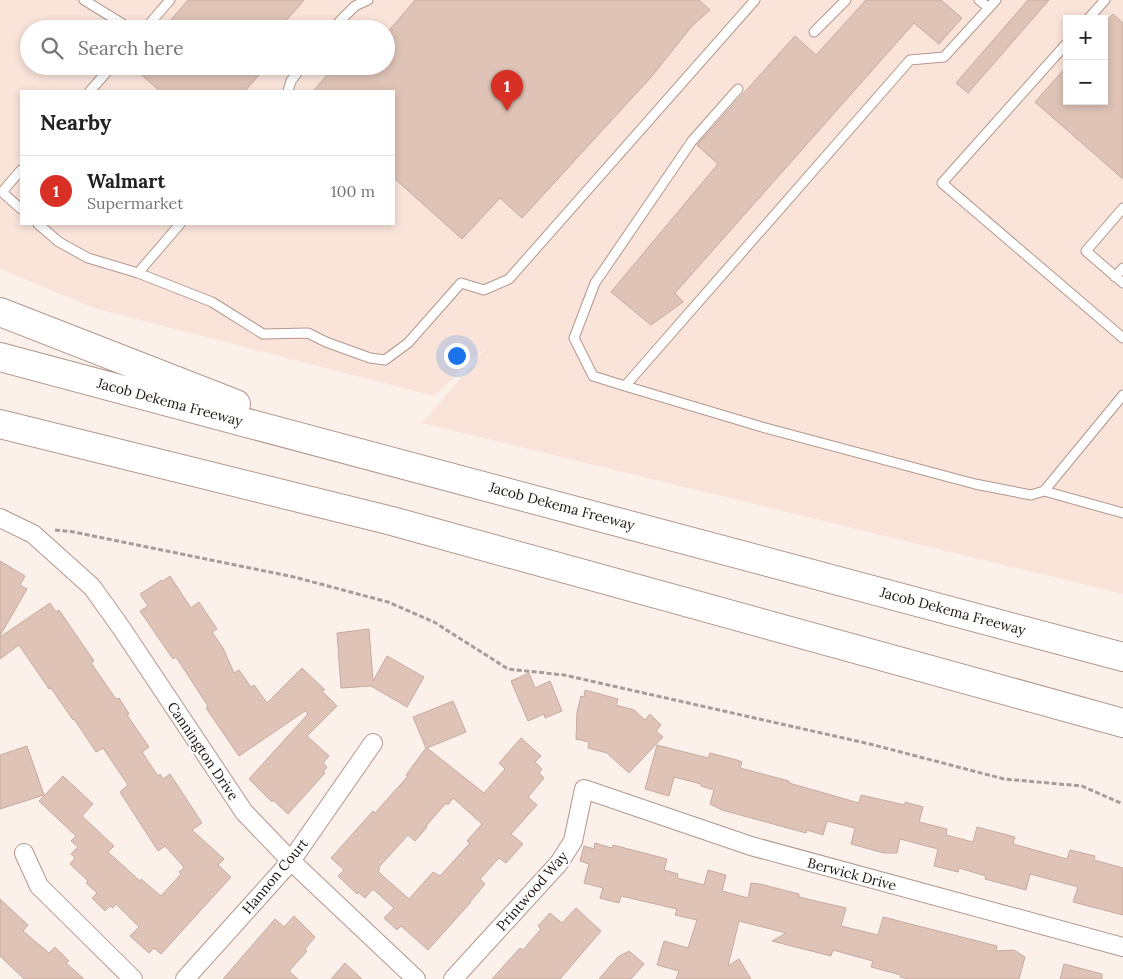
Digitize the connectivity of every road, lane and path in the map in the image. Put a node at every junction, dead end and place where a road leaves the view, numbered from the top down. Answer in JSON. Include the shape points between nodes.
{"nodes":[{"id":1,"x":84,"y":0,"type":"edge"},
{"id":2,"x":170,"y":0,"type":"edge"},
{"id":3,"x":368,"y":0,"type":"edge"},
{"id":4,"x":755,"y":0,"type":"edge"},
{"id":5,"x":846,"y":0,"type":"edge"},
{"id":6,"x":979,"y":0,"type":"edge"},
{"id":7,"x":996,"y":0,"type":"edge"},
{"id":8,"x":1105,"y":0,"type":"edge"},
{"id":9,"x":989,"y":8,"type":"junction"},
{"id":10,"x":1092,"y":15,"type":"edge"},
{"id":11,"x":116,"y":20,"type":"edge"},
{"id":12,"x":153,"y":20,"type":"edge"},
{"id":13,"x":341,"y":20,"type":"edge"},
{"id":14,"x":814,"y":32,"type":"dead end"},
{"id":15,"x":1063,"y":47,"type":"edge"},
{"id":16,"x":104,"y":75,"type":"edge"},
{"id":17,"x":295,"y":75,"type":"edge"},
{"id":18,"x":738,"y":89,"type":"dead end"},
{"id":19,"x":91,"y":90,"type":"edge"},
{"id":20,"x":288,"y":90,"type":"edge"},
{"id":21,"x":20,"y":171,"type":"edge"},
{"id":22,"x":20,"y":208,"type":"edge"},
{"id":23,"x":1123,"y":208,"type":"edge"},
{"id":24,"x":39,"y":225,"type":"edge"},
{"id":25,"x":179,"y":225,"type":"edge"},
{"id":26,"x":1123,"y":268,"type":"edge"},
{"id":27,"x":138,"y":273,"type":"junction"},
{"id":28,"x":1115,"y":277,"type":"junction"},
{"id":29,"x":1123,"y":283,"type":"edge"},
{"id":30,"x":0,"y":312,"type":"edge"},
{"id":31,"x":1123,"y":338,"type":"edge"},
{"id":32,"x":0,"y":356,"type":"edge"},
{"id":33,"x":625,"y":386,"type":"junction"},
{"id":34,"x":1123,"y":395,"type":"edge"},
{"id":35,"x":0,"y":424,"type":"edge"},
{"id":36,"x":363,"y":453,"type":"junction"},
{"id":37,"x":1044,"y":491,"type":"junction"},
{"id":38,"x":1123,"y":513,"type":"edge"},
{"id":39,"x":0,"y":518,"type":"edge"},
{"id":40,"x":20,"y":528,"type":"junction"},
{"id":41,"x":1123,"y":657,"type":"edge"},
{"id":42,"x":1123,"y":722,"type":"edge"},
{"id":43,"x":374,"y":743,"type":"dead end"},
{"id":44,"x":584,"y":789,"type":"joint"},
{"id":45,"x":1123,"y":804,"type":"edge"},
{"id":46,"x":24,"y":853,"type":"dead end"},
{"id":47,"x":291,"y":861,"type":"junction"},
{"id":48,"x":1123,"y":947,"type":"edge"},
{"id":49,"x":133,"y":979,"type":"edge"},
{"id":50,"x":185,"y":979,"type":"edge"},
{"id":51,"x":416,"y":979,"type":"edge"},
{"id":52,"x":453,"y":979,"type":"edge"}],
"edges":[{"from":1,"to":11,"type":"lane"},
{"from":2,"to":12,"type":"lane"},
{"from":3,"to":13,"type":"lane","via":[[355,6]]},
{"from":4,"to":27,"type":"lane","via":[[509,279],[484,290],[461,283],[408,343],[385,360],[370,358],[308,333],[264,334],[212,302]]},
{"from":5,"to":14,"type":"lane"},
{"from":6,"to":9,"type":"lane"},
{"from":7,"to":9,"type":"lane"},
{"from":8,"to":10,"type":"lane"},
{"from":9,"to":33,"type":"lane","via":[[944,57],[910,60]]},
{"from":15,"to":31,"type":"lane","via":[[942,183]]},
{"from":16,"to":19,"type":"lane"},
{"from":17,"to":20,"type":"lane"},
{"from":18,"to":33,"type":"lane","via":[[692,141],[595,283],[574,338],[593,376]]},
{"from":21,"to":22,"type":"lane","via":[[2,192]]},
{"from":23,"to":28,"type":"lane","via":[[1086,251]]},
{"from":24,"to":27,"type":"lane","via":[[58,242],[88,258]]},
{"from":25,"to":27,"type":"lane"},
{"from":26,"to":28,"type":"lane"},
{"from":28,"to":29,"type":"lane"},
{"from":30,"to":36,"type":"highway"},
{"from":32,"to":36,"type":"highway","name":"Jacob Dekema Freeway"},
{"from":33,"to":37,"type":"lane","via":[[762,427],[976,484],[1031,495]]},
{"from":34,"to":37,"type":"lane"},
{"from":35,"to":42,"type":"highway","via":[[392,521]]},
{"from":36,"to":41,"type":"highway","name":"Jacob Dekema Freeway"},
{"from":37,"to":38,"type":"lane"},
{"from":39,"to":40,"type":"street","name":"Cannington Drive"},
{"from":40,"to":45,"type":"path","via":[[74,532],[294,577],[388,602],[434,622],[508,669],[564,675],[870,744],[1004,779],[1082,786]]},
{"from":40,"to":47,"type":"street","name":"Cannington Drive","via":[[33,534],[92,587],[244,812]]},
{"from":43,"to":47,"type":"street","name":"Hannon Court"},
{"from":44,"to":48,"type":"street","name":"Berwick Drive","via":[[751,846]]},
{"from":44,"to":52,"type":"street","name":"Printwood Way","via":[[573,841],[559,863]]},
{"from":46,"to":49,"type":"street","via":[[38,886]]},
{"from":47,"to":50,"type":"street","name":"Hannon Court"},
{"from":47,"to":51,"type":"street","name":"Cannington Drive"}]}
